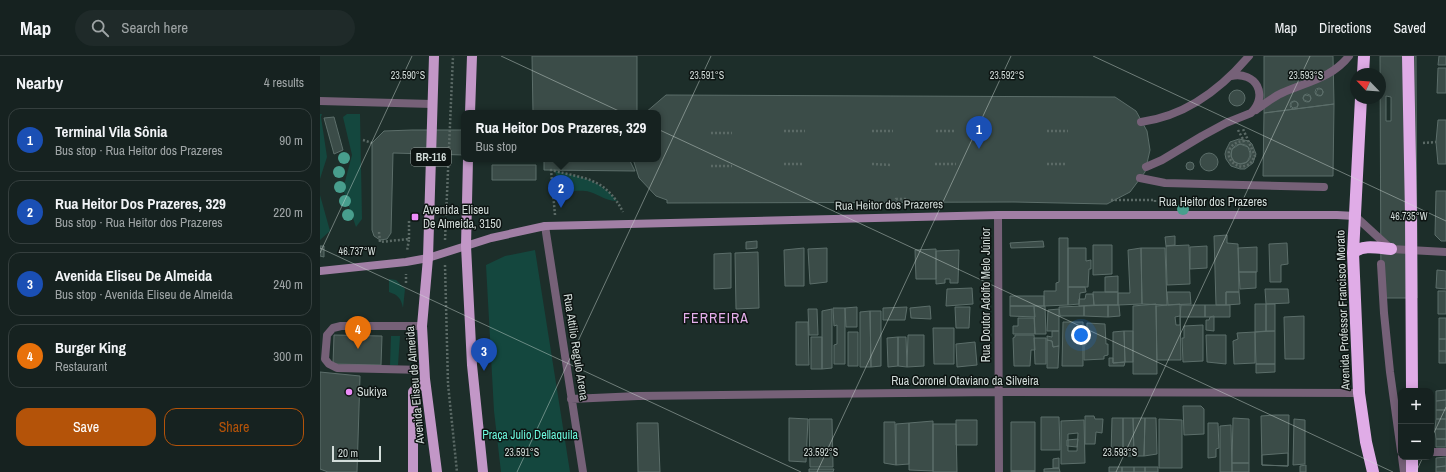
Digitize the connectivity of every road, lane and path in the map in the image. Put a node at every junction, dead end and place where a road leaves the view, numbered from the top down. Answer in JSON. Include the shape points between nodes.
{"nodes":[{"id":1,"x":434,"y":56,"type":"edge"},
{"id":2,"x":472,"y":56,"type":"edge"},
{"id":3,"x":1249,"y":56,"type":"edge"},
{"id":4,"x":1349,"y":56,"type":"edge"},
{"id":5,"x":1364,"y":56,"type":"edge"},
{"id":6,"x":1408,"y":56,"type":"edge"},
{"id":7,"x":1363,"y":68,"type":"edge"},
{"id":8,"x":1231,"y":76,"type":"junction"},
{"id":9,"x":320,"y":101,"type":"edge"},
{"id":10,"x":432,"y":104,"type":"junction"},
{"id":11,"x":1362,"y":104,"type":"edge"},
{"id":12,"x":470,"y":110,"type":"edge"},
{"id":13,"x":1253,"y":111,"type":"junction"},
{"id":14,"x":1141,"y":122,"type":"dead end"},
{"id":15,"x":1243,"y":129,"type":"dead end"},
{"id":16,"x":784,"y":131,"type":"dead end"},
{"id":17,"x":805,"y":131,"type":"dead end"},
{"id":18,"x":872,"y":131,"type":"dead end"},
{"id":19,"x":936,"y":131,"type":"dead end"},
{"id":20,"x":956,"y":131,"type":"dead end"},
{"id":21,"x":1047,"y":131,"type":"dead end"},
{"id":22,"x":1068,"y":131,"type":"dead end"},
{"id":23,"x":893,"y":132,"type":"dead end"},
{"id":24,"x":711,"y":133,"type":"dead end"},
{"id":25,"x":732,"y":133,"type":"dead end"},
{"id":26,"x":363,"y":140,"type":"dead end"},
{"id":27,"x":1244,"y":141,"type":"dead end"},
{"id":28,"x":372,"y":143,"type":"dead end"},
{"id":29,"x":468,"y":162,"type":"edge"},
{"id":30,"x":784,"y":164,"type":"dead end"},
{"id":31,"x":804,"y":164,"type":"dead end"},
{"id":32,"x":872,"y":164,"type":"dead end"},
{"id":33,"x":935,"y":164,"type":"dead end"},
{"id":34,"x":956,"y":164,"type":"dead end"},
{"id":35,"x":1046,"y":164,"type":"dead end"},
{"id":36,"x":1067,"y":164,"type":"dead end"},
{"id":37,"x":892,"y":165,"type":"dead end"},
{"id":38,"x":711,"y":166,"type":"dead end"},
{"id":39,"x":732,"y":166,"type":"dead end"},
{"id":40,"x":1146,"y":167,"type":"dead end"},
{"id":41,"x":1140,"y":178,"type":"dead end"},
{"id":42,"x":1324,"y":187,"type":"dead end"},
{"id":43,"x":896,"y":198,"type":"dead end"},
{"id":44,"x":907,"y":199,"type":"dead end"},
{"id":45,"x":998,"y":215,"type":"junction"},
{"id":46,"x":1355,"y":216,"type":"junction"},
{"id":47,"x":409,"y":221,"type":"dead end"},
{"id":48,"x":628,"y":223,"type":"junction"},
{"id":49,"x":545,"y":226,"type":"junction"},
{"id":50,"x":555,"y":226,"type":"junction"},
{"id":51,"x":379,"y":232,"type":"dead end"},
{"id":52,"x":409,"y":239,"type":"dead end"},
{"id":53,"x":400,"y":240,"type":"dead end"},
{"id":54,"x":466,"y":246,"type":"junction"},
{"id":55,"x":1391,"y":249,"type":"junction"},
{"id":56,"x":1412,"y":250,"type":"junction"},
{"id":57,"x":1446,"y":252,"type":"edge"},
{"id":58,"x":1353,"y":253,"type":"junction"},
{"id":59,"x":428,"y":258,"type":"junction"},
{"id":60,"x":1380,"y":264,"type":"dead end"},
{"id":61,"x":320,"y":271,"type":"edge"},
{"id":62,"x":422,"y":326,"type":"junction"},
{"id":63,"x":425,"y":374,"type":"junction"},
{"id":64,"x":1412,"y":388,"type":"edge"},
{"id":65,"x":998,"y":392,"type":"junction"},
{"id":66,"x":1359,"y":393,"type":"junction"},
{"id":67,"x":571,"y":399,"type":"junction"},
{"id":68,"x":1398,"y":429,"type":"edge"},
{"id":69,"x":1434,"y":452,"type":"edge"},
{"id":70,"x":1446,"y":452,"type":"edge"},
{"id":71,"x":1402,"y":460,"type":"edge"},
{"id":72,"x":1412,"y":460,"type":"edge"},
{"id":73,"x":413,"y":472,"type":"edge"},
{"id":74,"x":437,"y":472,"type":"edge"},
{"id":75,"x":483,"y":472,"type":"edge"},
{"id":76,"x":583,"y":472,"type":"edge"},
{"id":77,"x":999,"y":472,"type":"edge"},
{"id":78,"x":1373,"y":472,"type":"edge"},
{"id":79,"x":1404,"y":472,"type":"edge"},
{"id":80,"x":1412,"y":472,"type":"edge"}],
"edges":[{"from":1,"to":10,"type":"main road","name":"Avenida Eliseu de Almeida","number":"BR-116"},
{"from":2,"to":12,"type":"main road"},
{"from":3,"to":8,"type":"street"},
{"from":4,"to":13,"type":"street","via":[[1332,72],[1283,92]]},
{"from":5,"to":7,"type":"highway"},
{"from":6,"to":56,"type":"highway"},
{"from":8,"to":13,"type":"street","via":[[1245,76],[1256,83],[1260,99]]},
{"from":8,"to":14,"type":"street","via":[[1192,105],[1168,116]]},
{"from":9,"to":10,"type":"street"},
{"from":10,"to":59,"type":"main road","name":"Avenida Eliseu de Almeida","number":"BR-116"},
{"from":11,"to":46,"type":"highway","name":"Avenida Professor Francisco Morato"},
{"from":13,"to":40,"type":"street"},
{"from":15,"to":27,"type":"path","via":[[1255,156],[1250,164],[1242,167],[1232,162],[1229,150],[1235,143]]},
{"from":16,"to":17,"type":"path"},
{"from":18,"to":23,"type":"path"},
{"from":19,"to":20,"type":"path"},
{"from":21,"to":22,"type":"path"},
{"from":24,"to":25,"type":"path"},
{"from":26,"to":28,"type":"path"},
{"from":29,"to":54,"type":"main road","number":"BR-116"},
{"from":30,"to":31,"type":"path"},
{"from":32,"to":37,"type":"path"},
{"from":33,"to":34,"type":"path"},
{"from":35,"to":36,"type":"path"},
{"from":38,"to":39,"type":"path"},
{"from":41,"to":42,"type":"street","via":[[1165,183]]},
{"from":43,"to":44,"type":"path"},
{"from":45,"to":46,"type":"street","name":"Rua Heitor dos Prazeres"},
{"from":45,"to":48,"type":"street","name":"Rua Heitor dos Prazeres"},
{"from":45,"to":65,"type":"street","name":"Rua Doutor Adolfo Melo Júnior"},
{"from":46,"to":55,"type":"street"},
{"from":46,"to":58,"type":"highway","name":"Avenida Professor Francisco Morato"},
{"from":47,"to":52,"type":"path"},
{"from":48,"to":50,"type":"street","name":"Rua Heitor dos Prazeres"},
{"from":48,"to":50,"type":"path","via":[[617,200],[606,189],[582,177],[551,170]]},
{"from":49,"to":50,"type":"street","name":"Rua Heitor dos Prazeres"},
{"from":49,"to":54,"type":"street","name":"Rua Heitor dos Prazeres","via":[[513,232]]},
{"from":49,"to":67,"type":"street","name":"Rua Attilio Regulo Arena"},
{"from":51,"to":53,"type":"path","via":[[380,242]]},
{"from":54,"to":59,"type":"street","name":"Rua Heitor dos Prazeres"},
{"from":54,"to":75,"type":"main road","number":"BR-116","via":[[472,365]]},
{"from":55,"to":56,"type":"street"},
{"from":55,"to":58,"type":"highway","via":[[1367,247]]},
{"from":56,"to":57,"type":"street"},
{"from":56,"to":64,"type":"highway"},
{"from":58,"to":66,"type":"highway","name":"Avenida Professor Francisco Morato"},
{"from":59,"to":61,"type":"street","name":"Rua Heitor dos Prazeres"},
{"from":59,"to":62,"type":"main road","name":"Avenida Eliseu de Almeida","number":"BR-116"},
{"from":60,"to":68,"type":"street"},
{"from":62,"to":63,"type":"main road","name":"Avenida Eliseu de Almeida","number":"BR-116"},
{"from":62,"to":63,"type":"street","via":[[332,328],[327,335],[325,358],[329,364],[337,368]]},
{"from":63,"to":73,"type":"main road","via":[[413,392]]},
{"from":63,"to":74,"type":"main road","name":"Avenida Eliseu de Almeida","number":"BR-116"},
{"from":65,"to":66,"type":"street","name":"Rua Coronel Otaviano da Silveira"},
{"from":65,"to":67,"type":"street","name":"Rua Coronel Otaviano da Silveira"},
{"from":65,"to":77,"type":"street","name":"Rua Doutor Adolfo Melo Júnior"},
{"from":66,"to":78,"type":"highway","name":"Avenida Professor Francisco Morato"},
{"from":67,"to":76,"type":"street","name":"Rua Attilio Regulo Arena"},
{"from":69,"to":70,"type":"street"},
{"from":71,"to":79,"type":"street"},
{"from":72,"to":80,"type":"highway"}]}
